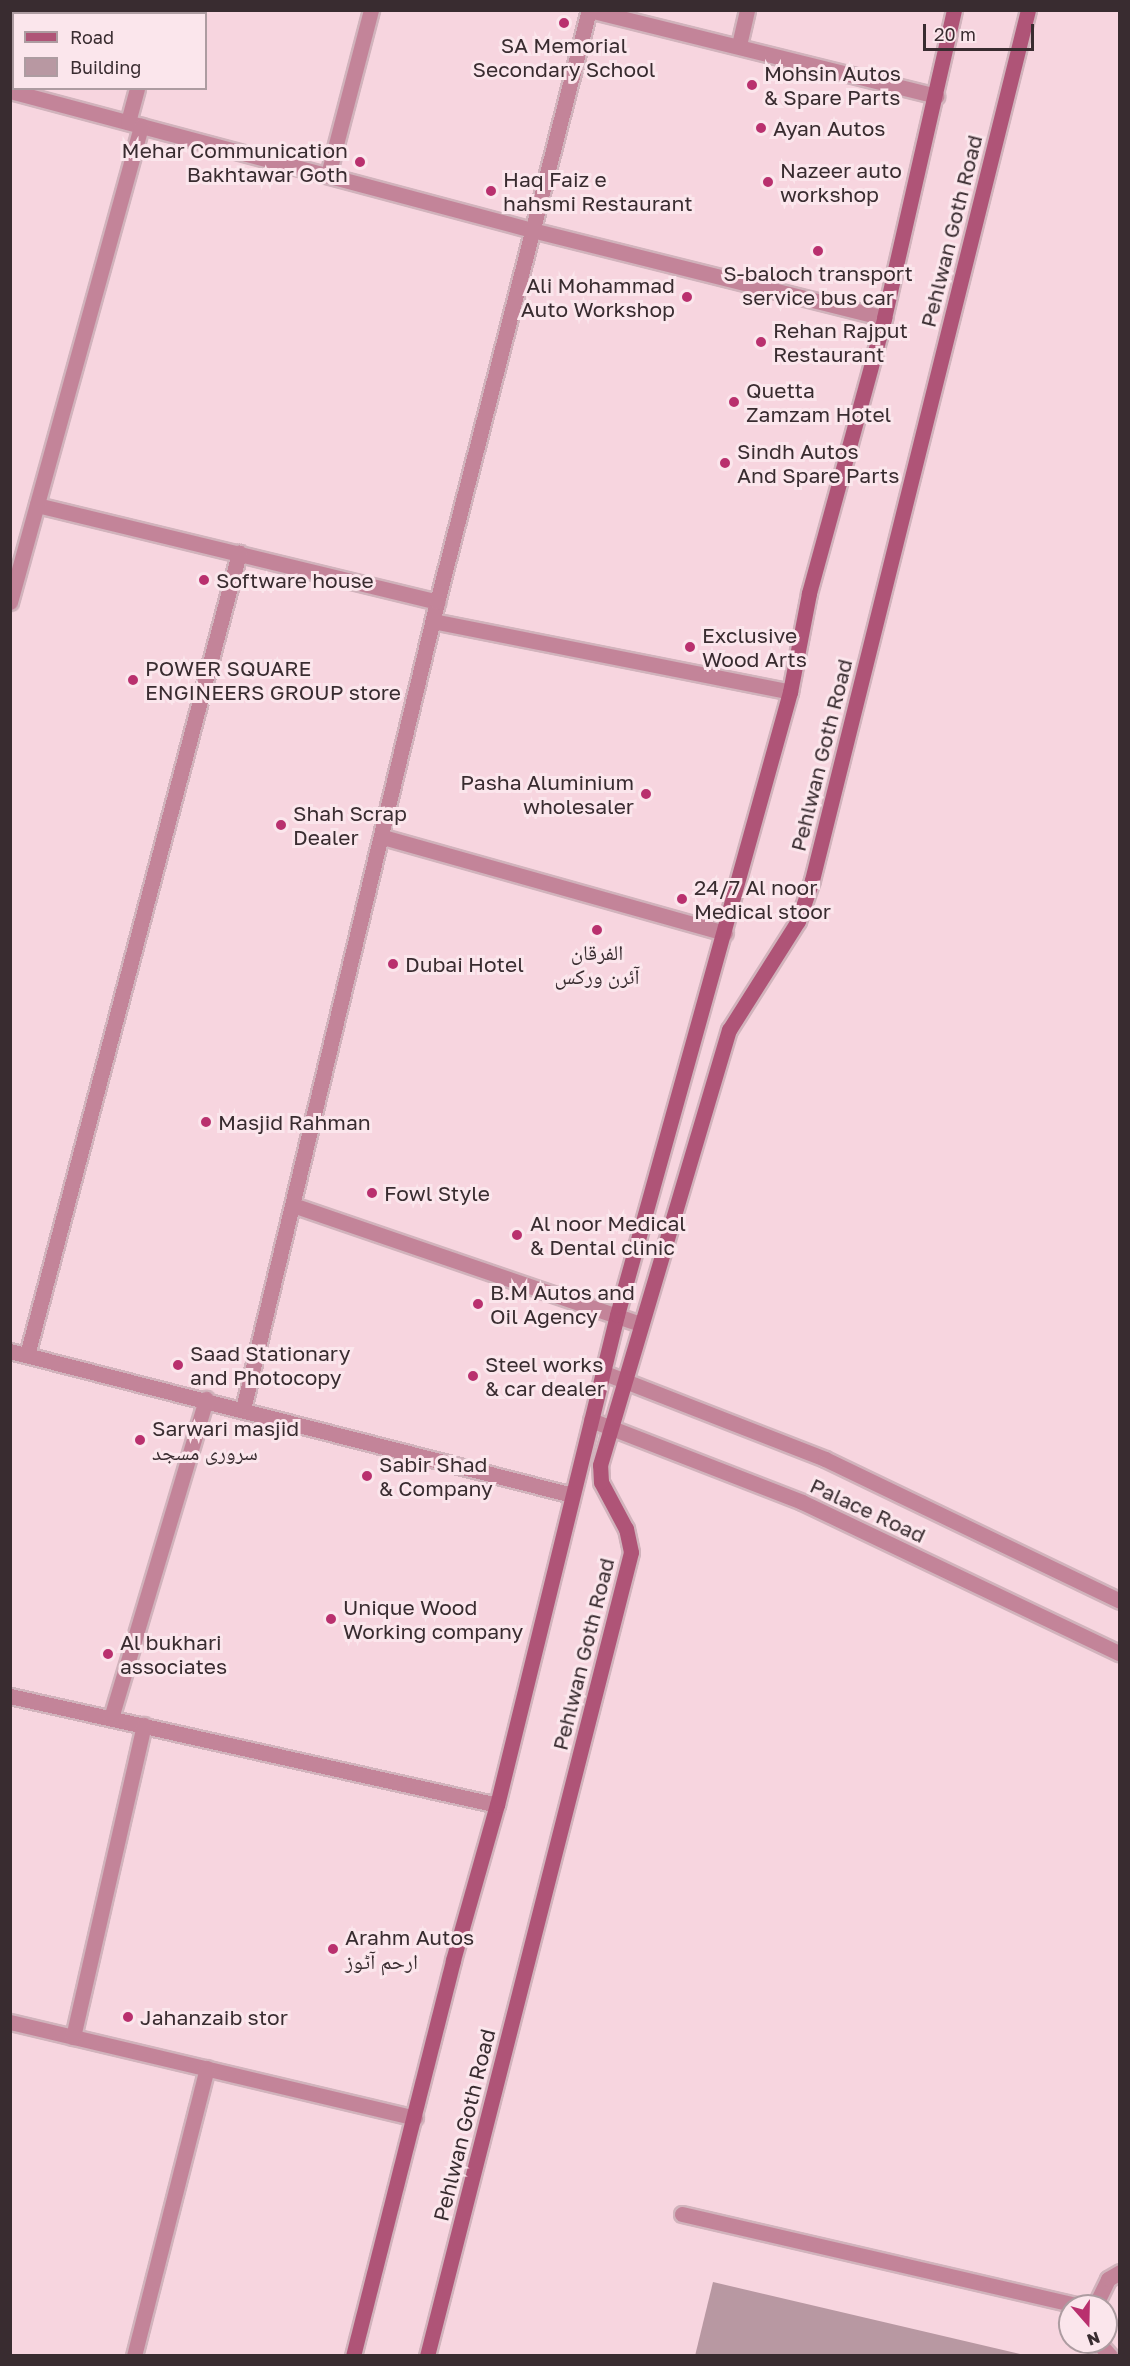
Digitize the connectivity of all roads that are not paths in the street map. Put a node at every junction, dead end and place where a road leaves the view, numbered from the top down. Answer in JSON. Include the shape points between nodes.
{"nodes":[{"id":1,"x":371,"y":10,"type":"edge"},
{"id":2,"x":589,"y":10,"type":"edge"},
{"id":3,"x":747,"y":10,"type":"edge"},
{"id":4,"x":954,"y":10,"type":"edge"},
{"id":5,"x":1028,"y":10,"type":"edge"},
{"id":6,"x":739,"y":45,"type":"junction"},
{"id":7,"x":137,"y":90,"type":"edge"},
{"id":8,"x":10,"y":91,"type":"edge"},
{"id":9,"x":938,"y":96,"type":"junction"},
{"id":10,"x":134,"y":124,"type":"junction"},
{"id":11,"x":328,"y":175,"type":"junction"},
{"id":12,"x":532,"y":230,"type":"junction"},
{"id":13,"x":884,"y":318,"type":"junction"},
{"id":14,"x":37,"y":505,"type":"junction"},
{"id":15,"x":239,"y":553,"type":"junction"},
{"id":16,"x":10,"y":602,"type":"edge"},
{"id":17,"x":437,"y":602,"type":"junction"},
{"id":18,"x":433,"y":621,"type":"junction"},
{"id":19,"x":790,"y":692,"type":"junction"},
{"id":20,"x":383,"y":837,"type":"junction"},
{"id":21,"x":725,"y":933,"type":"junction"},
{"id":22,"x":293,"y":1205,"type":"junction"},
{"id":23,"x":617,"y":1314,"type":"junction"},
{"id":24,"x":640,"y":1324,"type":"junction"},
{"id":25,"x":10,"y":1351,"type":"edge"},
{"id":26,"x":27,"y":1355,"type":"junction"},
{"id":27,"x":602,"y":1372,"type":"junction"},
{"id":28,"x":624,"y":1380,"type":"junction"},
{"id":29,"x":206,"y":1400,"type":"junction"},
{"id":30,"x":243,"y":1409,"type":"junction"},
{"id":31,"x":591,"y":1420,"type":"junction"},
{"id":32,"x":611,"y":1426,"type":"junction"},
{"id":33,"x":572,"y":1495,"type":"junction"},
{"id":34,"x":1119,"y":1601,"type":"edge"},
{"id":35,"x":1119,"y":1654,"type":"edge"},
{"id":36,"x":10,"y":1696,"type":"edge"},
{"id":37,"x":111,"y":1718,"type":"junction"},
{"id":38,"x":144,"y":1725,"type":"junction"},
{"id":39,"x":497,"y":1806,"type":"junction"},
{"id":40,"x":10,"y":2022,"type":"edge"},
{"id":41,"x":73,"y":2037,"type":"junction"},
{"id":42,"x":207,"y":2068,"type":"junction"},
{"id":43,"x":415,"y":2118,"type":"junction"},
{"id":44,"x":682,"y":2214,"type":"dead end"},
{"id":45,"x":1119,"y":2272,"type":"edge"},
{"id":46,"x":1101,"y":2294,"type":"edge"},
{"id":47,"x":1058,"y":2300,"type":"edge"},
{"id":48,"x":134,"y":2355,"type":"edge"},
{"id":49,"x":353,"y":2355,"type":"edge"},
{"id":50,"x":427,"y":2355,"type":"edge"}],
"edges":[{"from":1,"to":11,"type":"street"},
{"from":2,"to":6,"type":"street"},
{"from":2,"to":12,"type":"street"},
{"from":3,"to":6,"type":"street"},
{"from":4,"to":9,"type":"main road","name":"Pehlwan Goth Road"},
{"from":5,"to":24,"type":"main road","name":"Pehlwan Goth Road","via":[[812,880],[798,921],[729,1029]]},
{"from":6,"to":9,"type":"street"},
{"from":7,"to":10,"type":"street"},
{"from":8,"to":10,"type":"street"},
{"from":9,"to":13,"type":"main road","name":"Pehlwan Goth Road"},
{"from":10,"to":11,"type":"street"},
{"from":10,"to":14,"type":"street"},
{"from":11,"to":12,"type":"street"},
{"from":12,"to":13,"type":"street"},
{"from":12,"to":17,"type":"street"},
{"from":13,"to":19,"type":"main road","name":"Pehlwan Goth Road","via":[[809,593]]},
{"from":14,"to":15,"type":"street"},
{"from":14,"to":16,"type":"street"},
{"from":15,"to":17,"type":"street"},
{"from":15,"to":26,"type":"street"},
{"from":17,"to":18,"type":"street"},
{"from":18,"to":19,"type":"street"},
{"from":18,"to":20,"type":"street"},
{"from":19,"to":21,"type":"main road","name":"Pehlwan Goth Road"},
{"from":20,"to":21,"type":"street"},
{"from":20,"to":22,"type":"street"},
{"from":21,"to":23,"type":"main road","name":"Pehlwan Goth Road"},
{"from":22,"to":23,"type":"street"},
{"from":22,"to":30,"type":"street"},
{"from":23,"to":24,"type":"street"},
{"from":23,"to":27,"type":"main road","name":"Pehlwan Goth Road"},
{"from":24,"to":28,"type":"main road","name":"Pehlwan Goth Road"},
{"from":25,"to":26,"type":"street"},
{"from":26,"to":29,"type":"street"},
{"from":27,"to":28,"type":"street","name":"Palace Road"},
{"from":27,"to":31,"type":"main road","name":"Pehlwan Goth Road"},
{"from":28,"to":32,"type":"main road","name":"Pehlwan Goth Road"},
{"from":28,"to":34,"type":"street","name":"Palace Road","via":[[825,1459]]},
{"from":29,"to":30,"type":"street"},
{"from":29,"to":37,"type":"street"},
{"from":30,"to":33,"type":"street"},
{"from":31,"to":32,"type":"street","name":"Palace Road"},
{"from":31,"to":33,"type":"main road","name":"Pehlwan Goth Road"},
{"from":32,"to":35,"type":"street","name":"Palace Road","via":[[802,1502]]},
{"from":32,"to":50,"type":"main road","name":"Pehlwan Goth Road","via":[[600,1465],[601,1482],[626,1529],[631,1552]]},
{"from":33,"to":39,"type":"main road","name":"Pehlwan Goth Road"},
{"from":36,"to":37,"type":"street"},
{"from":37,"to":38,"type":"street"},
{"from":38,"to":39,"type":"street"},
{"from":38,"to":41,"type":"street"},
{"from":39,"to":43,"type":"main road","name":"Pehlwan Goth Road","via":[[453,1960]]},
{"from":40,"to":41,"type":"street"},
{"from":41,"to":42,"type":"street"},
{"from":42,"to":43,"type":"street"},
{"from":42,"to":48,"type":"street"},
{"from":43,"to":49,"type":"main road","name":"Pehlwan Goth Road"},
{"from":44,"to":47,"type":"street"},
{"from":45,"to":46,"type":"street","via":[[1108,2279]]}]}
